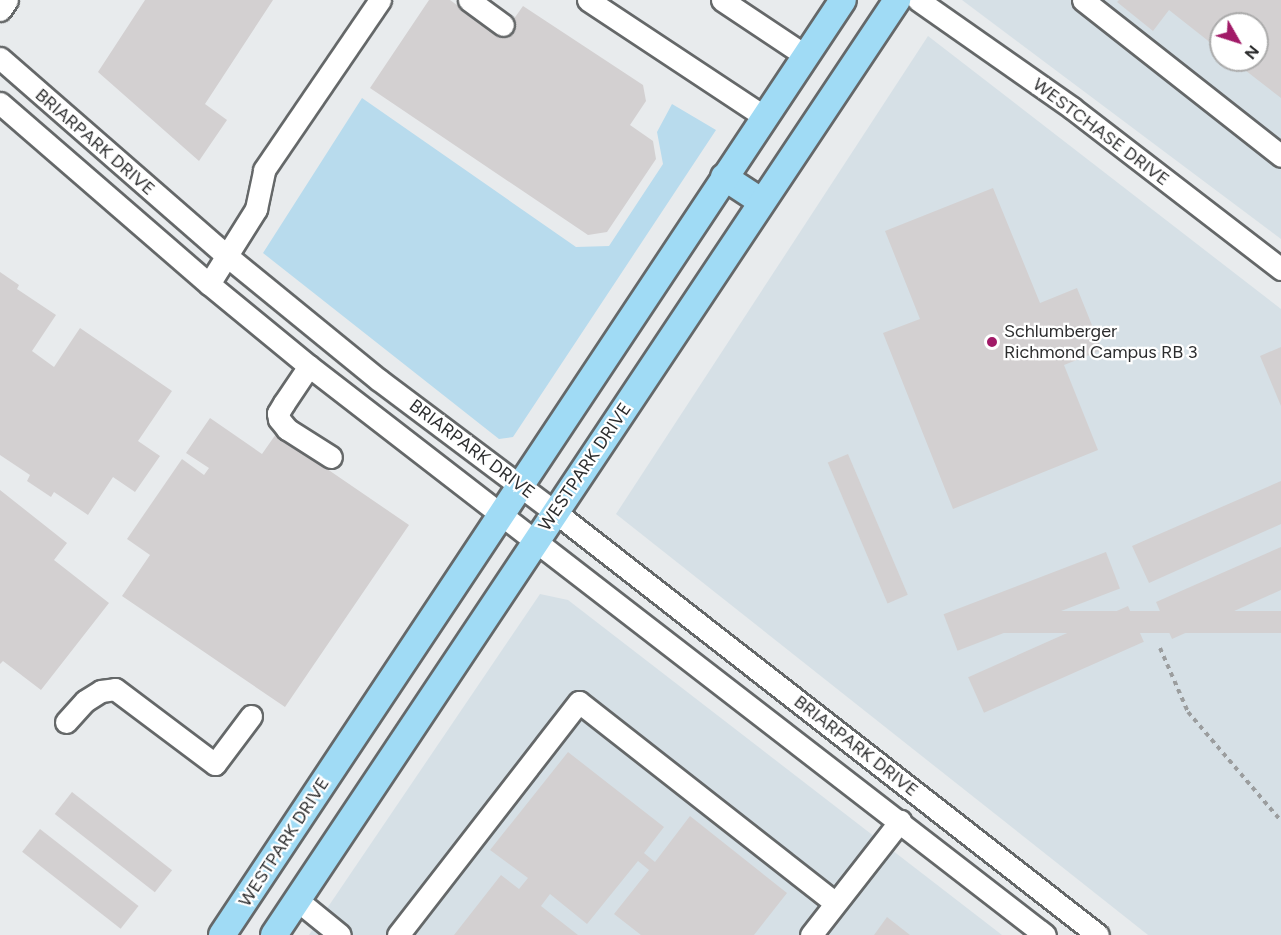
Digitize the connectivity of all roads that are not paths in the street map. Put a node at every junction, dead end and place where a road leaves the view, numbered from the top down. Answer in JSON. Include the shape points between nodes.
{"nodes":[{"id":1,"x":7,"y":0,"type":"edge"},
{"id":2,"x":380,"y":0,"type":"edge"},
{"id":3,"x":469,"y":0,"type":"edge"},
{"id":4,"x":588,"y":0,"type":"edge"},
{"id":5,"x":843,"y":0,"type":"edge"},
{"id":6,"x":897,"y":0,"type":"edge"},
{"id":7,"x":918,"y":0,"type":"edge"},
{"id":8,"x":1083,"y":0,"type":"edge"},
{"id":9,"x":725,"y":1,"type":"edge"},
{"id":10,"x":0,"y":10,"type":"edge"},
{"id":11,"x":502,"y":25,"type":"dead end"},
{"id":12,"x":806,"y":56,"type":"junction"},
{"id":13,"x":0,"y":58,"type":"edge"},
{"id":14,"x":0,"y":103,"type":"edge"},
{"id":15,"x":765,"y":117,"type":"junction"},
{"id":16,"x":1281,"y":156,"type":"edge"},
{"id":17,"x":724,"y":177,"type":"junction"},
{"id":18,"x":762,"y":202,"type":"junction"},
{"id":19,"x":227,"y":256,"type":"junction"},
{"id":20,"x":1281,"y":269,"type":"edge"},
{"id":21,"x":209,"y":285,"type":"junction"},
{"id":22,"x":309,"y":366,"type":"junction"},
{"id":23,"x":332,"y":458,"type":"dead end"},
{"id":24,"x":519,"y":484,"type":"junction"},
{"id":25,"x":501,"y":512,"type":"junction"},
{"id":26,"x":555,"y":512,"type":"junction"},
{"id":27,"x":537,"y":539,"type":"junction"},
{"id":28,"x":251,"y":716,"type":"dead end"},
{"id":29,"x":66,"y":722,"type":"dead end"},
{"id":30,"x":900,"y":821,"type":"junction"},
{"id":31,"x":297,"y":900,"type":"junction"},
{"id":32,"x":835,"y":903,"type":"junction"},
{"id":33,"x":222,"y":935,"type":"edge"},
{"id":34,"x":274,"y":935,"type":"edge"},
{"id":35,"x":340,"y":935,"type":"edge"},
{"id":36,"x":398,"y":935,"type":"edge"},
{"id":37,"x":811,"y":935,"type":"edge"},
{"id":38,"x":1045,"y":935,"type":"edge"},
{"id":39,"x":1098,"y":935,"type":"edge"}],
"edges":[{"from":1,"to":10,"type":"street"},
{"from":2,"to":19,"type":"street","via":[[264,170],[256,209]]},
{"from":3,"to":11,"type":"street"},
{"from":4,"to":15,"type":"street"},
{"from":5,"to":12,"type":"main road","name":"WESTPARK DRIVE"},
{"from":6,"to":18,"type":"main road","name":"WESTPARK DRIVE"},
{"from":7,"to":20,"type":"street","name":"WESTCHASE DRIVE","via":[[1072,108]]},
{"from":8,"to":16,"type":"street"},
{"from":9,"to":12,"type":"street"},
{"from":12,"to":15,"type":"main road","name":"WESTPARK DRIVE"},
{"from":13,"to":19,"type":"street","name":"BRIARPARK DRIVE"},
{"from":14,"to":21,"type":"street","name":"BRIARPARK DRIVE"},
{"from":15,"to":17,"type":"main road","name":"WESTPARK DRIVE"},
{"from":17,"to":18,"type":"main road"},
{"from":17,"to":24,"type":"main road","name":"WESTPARK DRIVE","via":[[540,458]]},
{"from":18,"to":26,"type":"main road","name":"WESTPARK DRIVE"},
{"from":19,"to":21,"type":"street"},
{"from":19,"to":24,"type":"street","name":"BRIARPARK DRIVE","via":[[380,380]]},
{"from":21,"to":22,"type":"street","name":"BRIARPARK DRIVE"},
{"from":22,"to":23,"type":"street","via":[[278,413],[279,419],[287,429]]},
{"from":22,"to":25,"type":"street","name":"BRIARPARK DRIVE"},
{"from":24,"to":25,"type":"main road","name":"WESTPARK DRIVE"},
{"from":24,"to":26,"type":"street","name":"BRIARPARK DRIVE"},
{"from":25,"to":27,"type":"street","name":"BRIARPARK DRIVE"},
{"from":25,"to":33,"type":"main road","name":"WESTPARK DRIVE"},
{"from":26,"to":27,"type":"main road","name":"WESTPARK DRIVE"},
{"from":26,"to":39,"type":"street","name":"BRIARPARK DRIVE"},
{"from":27,"to":30,"type":"street","name":"BRIARPARK DRIVE"},
{"from":27,"to":31,"type":"main road","name":"WESTPARK DRIVE"},
{"from":28,"to":29,"type":"street","via":[[215,764],[115,689],[101,691],[85,701]]},
{"from":30,"to":32,"type":"street"},
{"from":30,"to":38,"type":"street","name":"BRIARPARK DRIVE"},
{"from":31,"to":34,"type":"main road","name":"WESTPARK DRIVE"},
{"from":31,"to":35,"type":"street"},
{"from":32,"to":36,"type":"street","via":[[579,702]]},
{"from":32,"to":37,"type":"street"}]}
